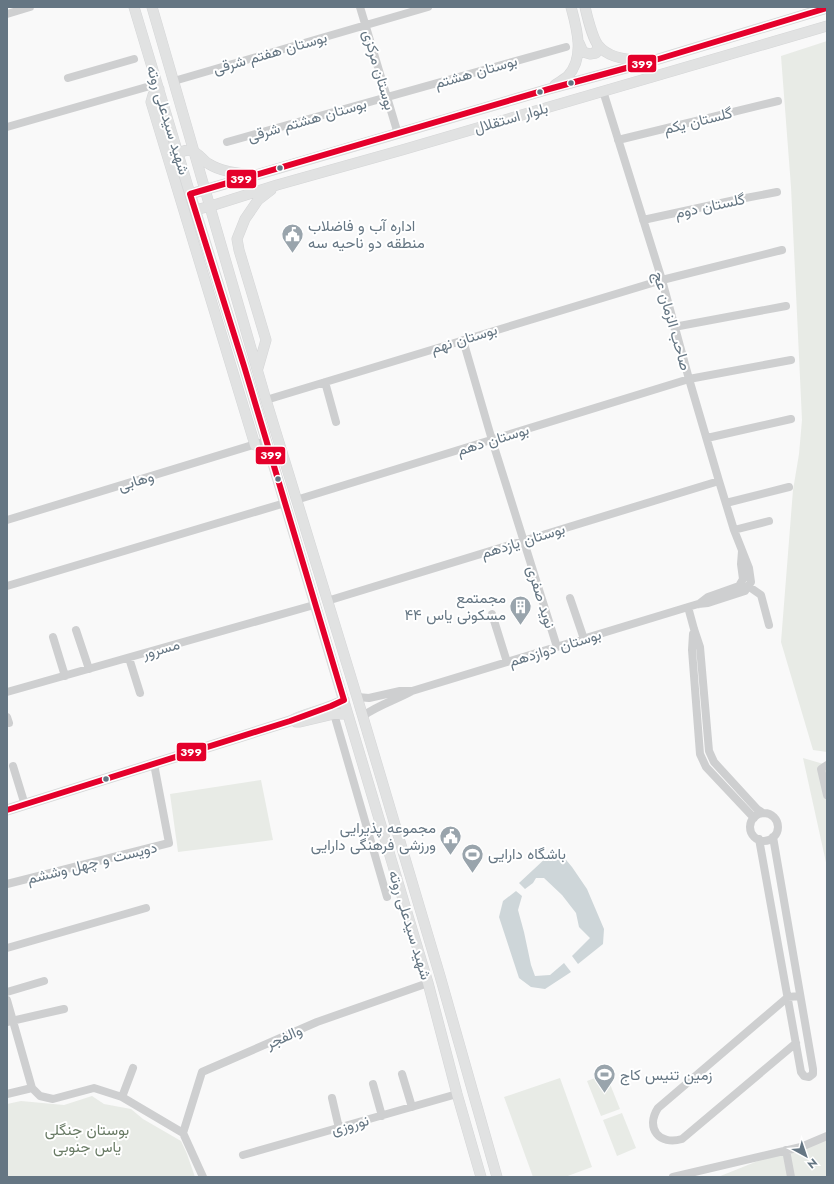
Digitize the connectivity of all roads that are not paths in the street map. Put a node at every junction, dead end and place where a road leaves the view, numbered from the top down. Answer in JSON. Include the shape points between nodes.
{"nodes":[{"id":1,"x":30,"y":7,"type":"edge"},
{"id":2,"x":134,"y":7,"type":"edge"},
{"id":3,"x":152,"y":7,"type":"edge"},
{"id":4,"x":360,"y":7,"type":"edge"},
{"id":5,"x":428,"y":7,"type":"edge"},
{"id":6,"x":571,"y":7,"type":"edge"},
{"id":7,"x":585,"y":7,"type":"edge"},
{"id":8,"x":827,"y":8,"type":"edge"},
{"id":9,"x":7,"y":14,"type":"edge"},
{"id":10,"x":366,"y":25,"type":"junction"},
{"id":11,"x":827,"y":26,"type":"edge"},
{"id":12,"x":579,"y":43,"type":"junction"},
{"id":13,"x":598,"y":45,"type":"junction"},
{"id":14,"x":566,"y":47,"type":"dead end"},
{"id":15,"x":134,"y":59,"type":"dead end"},
{"id":16,"x":652,"y":61,"type":"junction"},
{"id":17,"x":68,"y":78,"type":"dead end"},
{"id":18,"x":174,"y":81,"type":"junction"},
{"id":19,"x":158,"y":86,"type":"junction"},
{"id":20,"x":549,"y":89,"type":"junction"},
{"id":21,"x":603,"y":91,"type":"junction"},
{"id":22,"x":387,"y":97,"type":"junction"},
{"id":23,"x":778,"y":101,"type":"dead end"},
{"id":24,"x":428,"y":125,"type":"junction"},
{"id":25,"x":7,"y":127,"type":"edge"},
{"id":26,"x":398,"y":134,"type":"junction"},
{"id":27,"x":618,"y":140,"type":"junction"},
{"id":28,"x":433,"y":141,"type":"junction"},
{"id":29,"x":227,"y":142,"type":"dead end"},
{"id":30,"x":402,"y":150,"type":"junction"},
{"id":31,"x":195,"y":151,"type":"junction"},
{"id":32,"x":178,"y":154,"type":"junction"},
{"id":33,"x":173,"y":174,"type":"junction"},
{"id":34,"x":256,"y":176,"type":"junction"},
{"id":35,"x":277,"y":185,"type":"junction"},
{"id":36,"x":206,"y":189,"type":"junction"},
{"id":37,"x":777,"y":192,"type":"dead end"},
{"id":38,"x":190,"y":194,"type":"junction"},
{"id":39,"x":211,"y":206,"type":"junction"},
{"id":40,"x":195,"y":210,"type":"junction"},
{"id":41,"x":643,"y":220,"type":"junction"},
{"id":42,"x":239,"y":250,"type":"junction"},
{"id":43,"x":782,"y":250,"type":"dead end"},
{"id":44,"x":231,"y":277,"type":"junction"},
{"id":45,"x":662,"y":280,"type":"junction"},
{"id":46,"x":786,"y":306,"type":"dead end"},
{"id":47,"x":674,"y":327,"type":"junction"},
{"id":48,"x":463,"y":340,"type":"junction"},
{"id":49,"x":225,"y":347,"type":"junction"},
{"id":50,"x":791,"y":360,"type":"dead end"},
{"id":51,"x":244,"y":366,"type":"junction"},
{"id":52,"x":258,"y":369,"type":"junction"},
{"id":53,"x":689,"y":379,"type":"junction"},
{"id":54,"x":324,"y":382,"type":"junction"},
{"id":55,"x":266,"y":400,"type":"junction"},
{"id":56,"x":255,"y":403,"type":"junction"},
{"id":57,"x":791,"y":419,"type":"dead end"},
{"id":58,"x":336,"y":422,"type":"dead end"},
{"id":59,"x":707,"y":438,"type":"junction"},
{"id":60,"x":492,"y":440,"type":"junction"},
{"id":61,"x":266,"y":441,"type":"junction"},
{"id":62,"x":255,"y":445,"type":"junction"},
{"id":63,"x":719,"y":481,"type":"junction"},
{"id":64,"x":789,"y":487,"type":"dead end"},
{"id":65,"x":296,"y":500,"type":"junction"},
{"id":66,"x":285,"y":503,"type":"junction"},
{"id":67,"x":726,"y":503,"type":"junction"},
{"id":68,"x":7,"y":520,"type":"edge"},
{"id":69,"x":769,"y":521,"type":"dead end"},
{"id":70,"x":734,"y":530,"type":"junction"},
{"id":71,"x":524,"y":540,"type":"junction"},
{"id":72,"x":742,"y":551,"type":"junction"},
{"id":73,"x":7,"y":586,"type":"edge"},
{"id":74,"x":748,"y":586,"type":"junction"},
{"id":75,"x":570,"y":598,"type":"dead end"},
{"id":76,"x":327,"y":601,"type":"junction"},
{"id":77,"x":698,"y":604,"type":"junction"},
{"id":78,"x":314,"y":605,"type":"junction"},
{"id":79,"x":688,"y":607,"type":"junction"},
{"id":80,"x":492,"y":614,"type":"dead end"},
{"id":81,"x":769,"y":625,"type":"dead end"},
{"id":82,"x":694,"y":629,"type":"junction"},
{"id":83,"x":76,"y":630,"type":"dead end"},
{"id":84,"x":53,"y":637,"type":"dead end"},
{"id":85,"x":584,"y":639,"type":"junction"},
{"id":86,"x":557,"y":647,"type":"junction"},
{"id":87,"x":129,"y":658,"type":"junction"},
{"id":88,"x":507,"y":662,"type":"junction"},
{"id":89,"x":89,"y":669,"type":"junction"},
{"id":90,"x":64,"y":676,"type":"junction"},
{"id":91,"x":412,"y":691,"type":"junction"},
{"id":92,"x":7,"y":692,"type":"edge"},
{"id":93,"x":140,"y":693,"type":"dead end"},
{"id":94,"x":357,"y":697,"type":"junction"},
{"id":95,"x":344,"y":700,"type":"junction"},
{"id":96,"x":334,"y":714,"type":"junction"},
{"id":97,"x":347,"y":714,"type":"junction"},
{"id":98,"x":363,"y":716,"type":"junction"},
{"id":99,"x":290,"y":721,"type":"junction"},
{"id":100,"x":154,"y":764,"type":"junction"},
{"id":101,"x":827,"y":765,"type":"edge"},
{"id":102,"x":13,"y":766,"type":"dead end"},
{"id":103,"x":827,"y":795,"type":"edge"},
{"id":104,"x":25,"y":805,"type":"junction"},
{"id":105,"x":7,"y":810,"type":"edge"},
{"id":106,"x":763,"y":813,"type":"junction"},
{"id":107,"x":754,"y":818,"type":"junction"},
{"id":108,"x":773,"y":837,"type":"junction"},
{"id":109,"x":759,"y":839,"type":"junction"},
{"id":110,"x":7,"y":884,"type":"edge"},
{"id":111,"x":387,"y":897,"type":"dead end"},
{"id":112,"x":146,"y":908,"type":"dead end"},
{"id":113,"x":7,"y":948,"type":"edge"},
{"id":114,"x":44,"y":981,"type":"dead end"},
{"id":115,"x":428,"y":982,"type":"junction"},
{"id":116,"x":7,"y":992,"type":"edge"},
{"id":117,"x":800,"y":996,"type":"junction"},
{"id":118,"x":788,"y":997,"type":"junction"},
{"id":119,"x":7,"y":1000,"type":"edge"},
{"id":120,"x":64,"y":1009,"type":"dead end"},
{"id":121,"x":10,"y":1021,"type":"edge"},
{"id":122,"x":796,"y":1043,"type":"junction"},
{"id":123,"x":133,"y":1068,"type":"dead end"},
{"id":124,"x":402,"y":1074,"type":"dead end"},
{"id":125,"x":373,"y":1084,"type":"dead end"},
{"id":126,"x":32,"y":1088,"type":"junction"},
{"id":127,"x":7,"y":1094,"type":"edge"},
{"id":128,"x":457,"y":1094,"type":"junction"},
{"id":129,"x":122,"y":1097,"type":"junction"},
{"id":130,"x":332,"y":1098,"type":"dead end"},
{"id":131,"x":412,"y":1107,"type":"junction"},
{"id":132,"x":382,"y":1116,"type":"junction"},
{"id":133,"x":339,"y":1128,"type":"junction"},
{"id":134,"x":184,"y":1133,"type":"junction"},
{"id":135,"x":827,"y":1136,"type":"edge"},
{"id":136,"x":786,"y":1150,"type":"junction"},
{"id":137,"x":243,"y":1155,"type":"dead end"},
{"id":138,"x":203,"y":1177,"type":"edge"},
{"id":139,"x":481,"y":1177,"type":"edge"},
{"id":140,"x":497,"y":1177,"type":"edge"},
{"id":141,"x":673,"y":1177,"type":"edge"},
{"id":142,"x":791,"y":1177,"type":"edge"}],
"edges":[{"from":1,"to":9,"type":"street"},
{"from":2,"to":19,"type":"main road","name":"شهید سیدعلی روته"},
{"from":3,"to":18,"type":"main road","name":"شهید سیدعلی روته"},
{"from":4,"to":10,"type":"street","name":"بوستان مرکزی"},
{"from":5,"to":10,"type":"street","name":"بوستان هفتم شرقی"},
{"from":6,"to":12,"type":"main road"},
{"from":7,"to":13,"type":"main road"},
{"from":8,"to":16,"type":"main road","name":"بلوار استقلال"},
{"from":10,"to":18,"type":"street","name":"بوستان هفتم شرقی"},
{"from":10,"to":22,"type":"street","name":"بوستان مرکزی"},
{"from":11,"to":21,"type":"main road","name":"بلوار استقلال"},
{"from":12,"to":13,"type":"main road","via":[[583,52],[590,54],[596,53]]},
{"from":12,"to":20,"type":"main road","via":[[576,62],[568,76]]},
{"from":13,"to":16,"type":"main road","via":[[608,53],[626,60]]},
{"from":14,"to":22,"type":"street","name":"بوستان هشتم"},
{"from":15,"to":17,"type":"street"},
{"from":16,"to":20,"type":"main road","name":"بلوار استقلال"},
{"from":18,"to":31,"type":"main road","name":"شهید سیدعلی روته"},
{"from":19,"to":25,"type":"street"},
{"from":19,"to":32,"type":"main road","name":"شهید سیدعلی روته"},
{"from":19,"to":33,"type":"main road","via":[[152,94],[151,102]]},
{"from":20,"to":24,"type":"main road","name":"بلوار استقلال"},
{"from":21,"to":27,"type":"street","name":"صاحب الزمان عج"},
{"from":21,"to":28,"type":"main road","name":"بلوار استقلال"},
{"from":22,"to":26,"type":"street","name":"بوستان مرکزی"},
{"from":22,"to":29,"type":"street","name":"بوستان هشتم شرقی"},
{"from":23,"to":27,"type":"street","name":"گلستان یکم"},
{"from":24,"to":26,"type":"main road","name":"بلوار استقلال"},
{"from":24,"to":28,"type":"main road","via":[[420,132],[419,137]]},
{"from":26,"to":30,"type":"main road"},
{"from":26,"to":34,"type":"main road","name":"بلوار استقلال"},
{"from":27,"to":41,"type":"street","name":"صاحب الزمان عج"},
{"from":28,"to":30,"type":"main road","name":"بلوار استقلال"},
{"from":30,"to":35,"type":"main road","name":"بلوار استقلال"},
{"from":31,"to":32,"type":"main road","via":[[183,151]]},
{"from":31,"to":34,"type":"main road","via":[[208,164],[222,170]]},
{"from":31,"to":36,"type":"main road","name":"شهید سیدعلی روته"},
{"from":32,"to":33,"type":"main road"},
{"from":32,"to":38,"type":"main road","name":"شهید سیدعلی روته"},
{"from":33,"to":49,"type":"main road"},
{"from":34,"to":36,"type":"main road","name":"بلوار استقلال"},
{"from":35,"to":39,"type":"main road","name":"بلوار استقلال"},
{"from":35,"to":42,"type":"main road","via":[[258,200],[245,219],[237,239]]},
{"from":36,"to":38,"type":"main road","name":"بلوار استقلال"},
{"from":36,"to":39,"type":"main road","name":"شهید سیدعلی روته"},
{"from":37,"to":41,"type":"street","name":"گلستان دوم"},
{"from":38,"to":40,"type":"main road","name":"شهید سیدعلی روته"},
{"from":39,"to":40,"type":"main road","name":"بلوار استقلال"},
{"from":39,"to":44,"type":"main road","name":"شهید سیدعلی روته"},
{"from":40,"to":51,"type":"main road","name":"شهید سیدعلی روته"},
{"from":41,"to":45,"type":"street","name":"صاحب الزمان عج"},
{"from":42,"to":44,"type":"main road"},
{"from":42,"to":52,"type":"main road","via":[[266,340]]},
{"from":43,"to":45,"type":"street","name":"بوستان نهم"},
{"from":44,"to":52,"type":"main road","name":"شهید سیدعلی روته"},
{"from":45,"to":47,"type":"street","name":"صاحب الزمان عج"},
{"from":45,"to":48,"type":"street","name":"بوستان نهم"},
{"from":46,"to":47,"type":"street"},
{"from":47,"to":53,"type":"street","name":"صاحب الزمان عج"},
{"from":48,"to":54,"type":"street","name":"بوستان نهم"},
{"from":48,"to":60,"type":"street","name":"نوید صفری"},
{"from":49,"to":51,"type":"main road"},
{"from":49,"to":62,"type":"main road"},
{"from":50,"to":53,"type":"street","name":"بوستان دهم"},
{"from":51,"to":56,"type":"main road","name":"شهید سیدعلی روته"},
{"from":52,"to":55,"type":"main road","name":"شهید سیدعلی روته"},
{"from":53,"to":59,"type":"street","name":"صاحب الزمان عج"},
{"from":53,"to":60,"type":"street","name":"بوستان دهم"},
{"from":54,"to":55,"type":"street","name":"بوستان نهم"},
{"from":54,"to":58,"type":"street"},
{"from":55,"to":56,"type":"main road"},
{"from":55,"to":65,"type":"main road","name":"شهید سیدعلی روته"},
{"from":56,"to":61,"type":"main road","name":"شهید سیدعلی روته"},
{"from":57,"to":59,"type":"street"},
{"from":59,"to":63,"type":"street","name":"صاحب الزمان عج"},
{"from":60,"to":65,"type":"street","name":"بوستان دهم"},
{"from":60,"to":71,"type":"street","name":"نوید صفری"},
{"from":61,"to":62,"type":"street","name":"وهابی"},
{"from":61,"to":66,"type":"main road","name":"شهید سیدعلی روته"},
{"from":62,"to":68,"type":"street","name":"وهابی"},
{"from":63,"to":67,"type":"street","name":"صاحب الزمان عج"},
{"from":63,"to":71,"type":"street","name":"بوستان یازدهم"},
{"from":64,"to":67,"type":"street"},
{"from":65,"to":76,"type":"main road","name":"شهید سیدعلی روته"},
{"from":66,"to":73,"type":"street"},
{"from":66,"to":78,"type":"main road","name":"شهید سیدعلی روته"},
{"from":67,"to":70,"type":"street","name":"صاحب الزمان عج"},
{"from":69,"to":70,"type":"street"},
{"from":70,"to":72,"type":"street","name":"صاحب الزمان عج"},
{"from":71,"to":76,"type":"street","name":"بوستان یازدهم"},
{"from":71,"to":86,"type":"street","name":"نوید صفری"},
{"from":72,"to":74,"type":"street","via":[[750,568],[751,582]]},
{"from":72,"to":77,"type":"street","name":"بوستان دوازدهم","via":[[743,579],[738,586],[708,597]]},
{"from":74,"to":77,"type":"street","name":"بوستان دوازدهم","via":[[745,591],[708,604]]},
{"from":74,"to":81,"type":"street","via":[[761,595]]},
{"from":75,"to":85,"type":"street"},
{"from":76,"to":94,"type":"main road","name":"شهید سیدعلی روته"},
{"from":77,"to":79,"type":"street","name":"بوستان دوازدهم"},
{"from":78,"to":87,"type":"street","name":"مسرور"},
{"from":78,"to":95,"type":"main road","name":"شهید سیدعلی روته"},
{"from":79,"to":82,"type":"street"},
{"from":79,"to":85,"type":"street","name":"بوستان دوازدهم"},
{"from":80,"to":88,"type":"street"},
{"from":82,"to":106,"type":"street","via":[[700,647],[709,751],[714,762]]},
{"from":82,"to":107,"type":"street","via":[[692,650],[700,754],[706,767]]},
{"from":83,"to":89,"type":"street"},
{"from":84,"to":90,"type":"street"},
{"from":85,"to":86,"type":"street","name":"بوستان دوازدهم"},
{"from":86,"to":88,"type":"street","name":"بوستان دوازدهم"},
{"from":87,"to":89,"type":"street","name":"مسرور"},
{"from":87,"to":93,"type":"street"},
{"from":88,"to":91,"type":"street","name":"بوستان دوازدهم"},
{"from":89,"to":90,"type":"street","name":"مسرور"},
{"from":90,"to":92,"type":"street","name":"مسرور"},
{"from":91,"to":94,"type":"street","name":"بوستان دوازدهم","via":[[369,698]]},
{"from":91,"to":98,"type":"street","name":"بوستان دوازدهم"},
{"from":94,"to":98,"type":"main road","name":"شهید سیدعلی روته"},
{"from":95,"to":97,"type":"main road","name":"شهید سیدعلی روته"},
{"from":95,"to":99,"type":"main road","via":[[336,705],[302,714]]},
{"from":96,"to":97,"type":"main road"},
{"from":96,"to":99,"type":"main road","via":[[300,722]]},
{"from":96,"to":111,"type":"street"},
{"from":97,"to":115,"type":"main road","name":"شهید سیدعلی روته"},
{"from":98,"to":140,"type":"main road","name":"شهید سیدعلی روته"},
{"from":99,"to":100,"type":"main road"},
{"from":100,"to":104,"type":"main road"},
{"from":100,"to":110,"type":"street","name":"دویست و چهل وششم","via":[[169,843]]},
{"from":101,"to":103,"type":"street","via":[[821,769]]},
{"from":102,"to":104,"type":"street"},
{"from":104,"to":105,"type":"main road"},
{"from":106,"to":107,"type":"street"},
{"from":106,"to":108,"type":"street","via":[[773,816],[777,821],[777,832]]},
{"from":107,"to":109,"type":"street","via":[[751,828]]},
{"from":108,"to":109,"type":"street"},
{"from":108,"to":117,"type":"street"},
{"from":109,"to":118,"type":"street"},
{"from":112,"to":113,"type":"street"},
{"from":114,"to":116,"type":"street"},
{"from":115,"to":128,"type":"main road","name":"شهید سیدعلی روته"},
{"from":115,"to":134,"type":"street","name":"والفجر","via":[[318,1022],[202,1072]]},
{"from":117,"to":118,"type":"street"},
{"from":117,"to":122,"type":"street","via":[[813,1069],[813,1074],[809,1077],[801,1072]]},
{"from":118,"to":122,"type":"street"},
{"from":118,"to":122,"type":"street","via":[[658,1108],[652,1123],[654,1130],[666,1141],[682,1139]]},
{"from":119,"to":121,"type":"street"},
{"from":120,"to":121,"type":"street"},
{"from":121,"to":126,"type":"street"},
{"from":123,"to":129,"type":"street"},
{"from":124,"to":131,"type":"street"},
{"from":125,"to":132,"type":"street"},
{"from":126,"to":127,"type":"street"},
{"from":126,"to":129,"type":"street","via":[[40,1096],[53,1099],[94,1088]]},
{"from":128,"to":131,"type":"street","name":"نوروزی"},
{"from":128,"to":139,"type":"main road","name":"شهید سیدعلی روته"},
{"from":129,"to":134,"type":"street"},
{"from":130,"to":133,"type":"street"},
{"from":131,"to":132,"type":"street","name":"نوروزی"},
{"from":132,"to":133,"type":"street","name":"نوروزی"},
{"from":133,"to":137,"type":"street","name":"نوروزی"},
{"from":134,"to":138,"type":"street"},
{"from":135,"to":136,"type":"street"},
{"from":136,"to":141,"type":"street"},
{"from":136,"to":142,"type":"street"}]}
